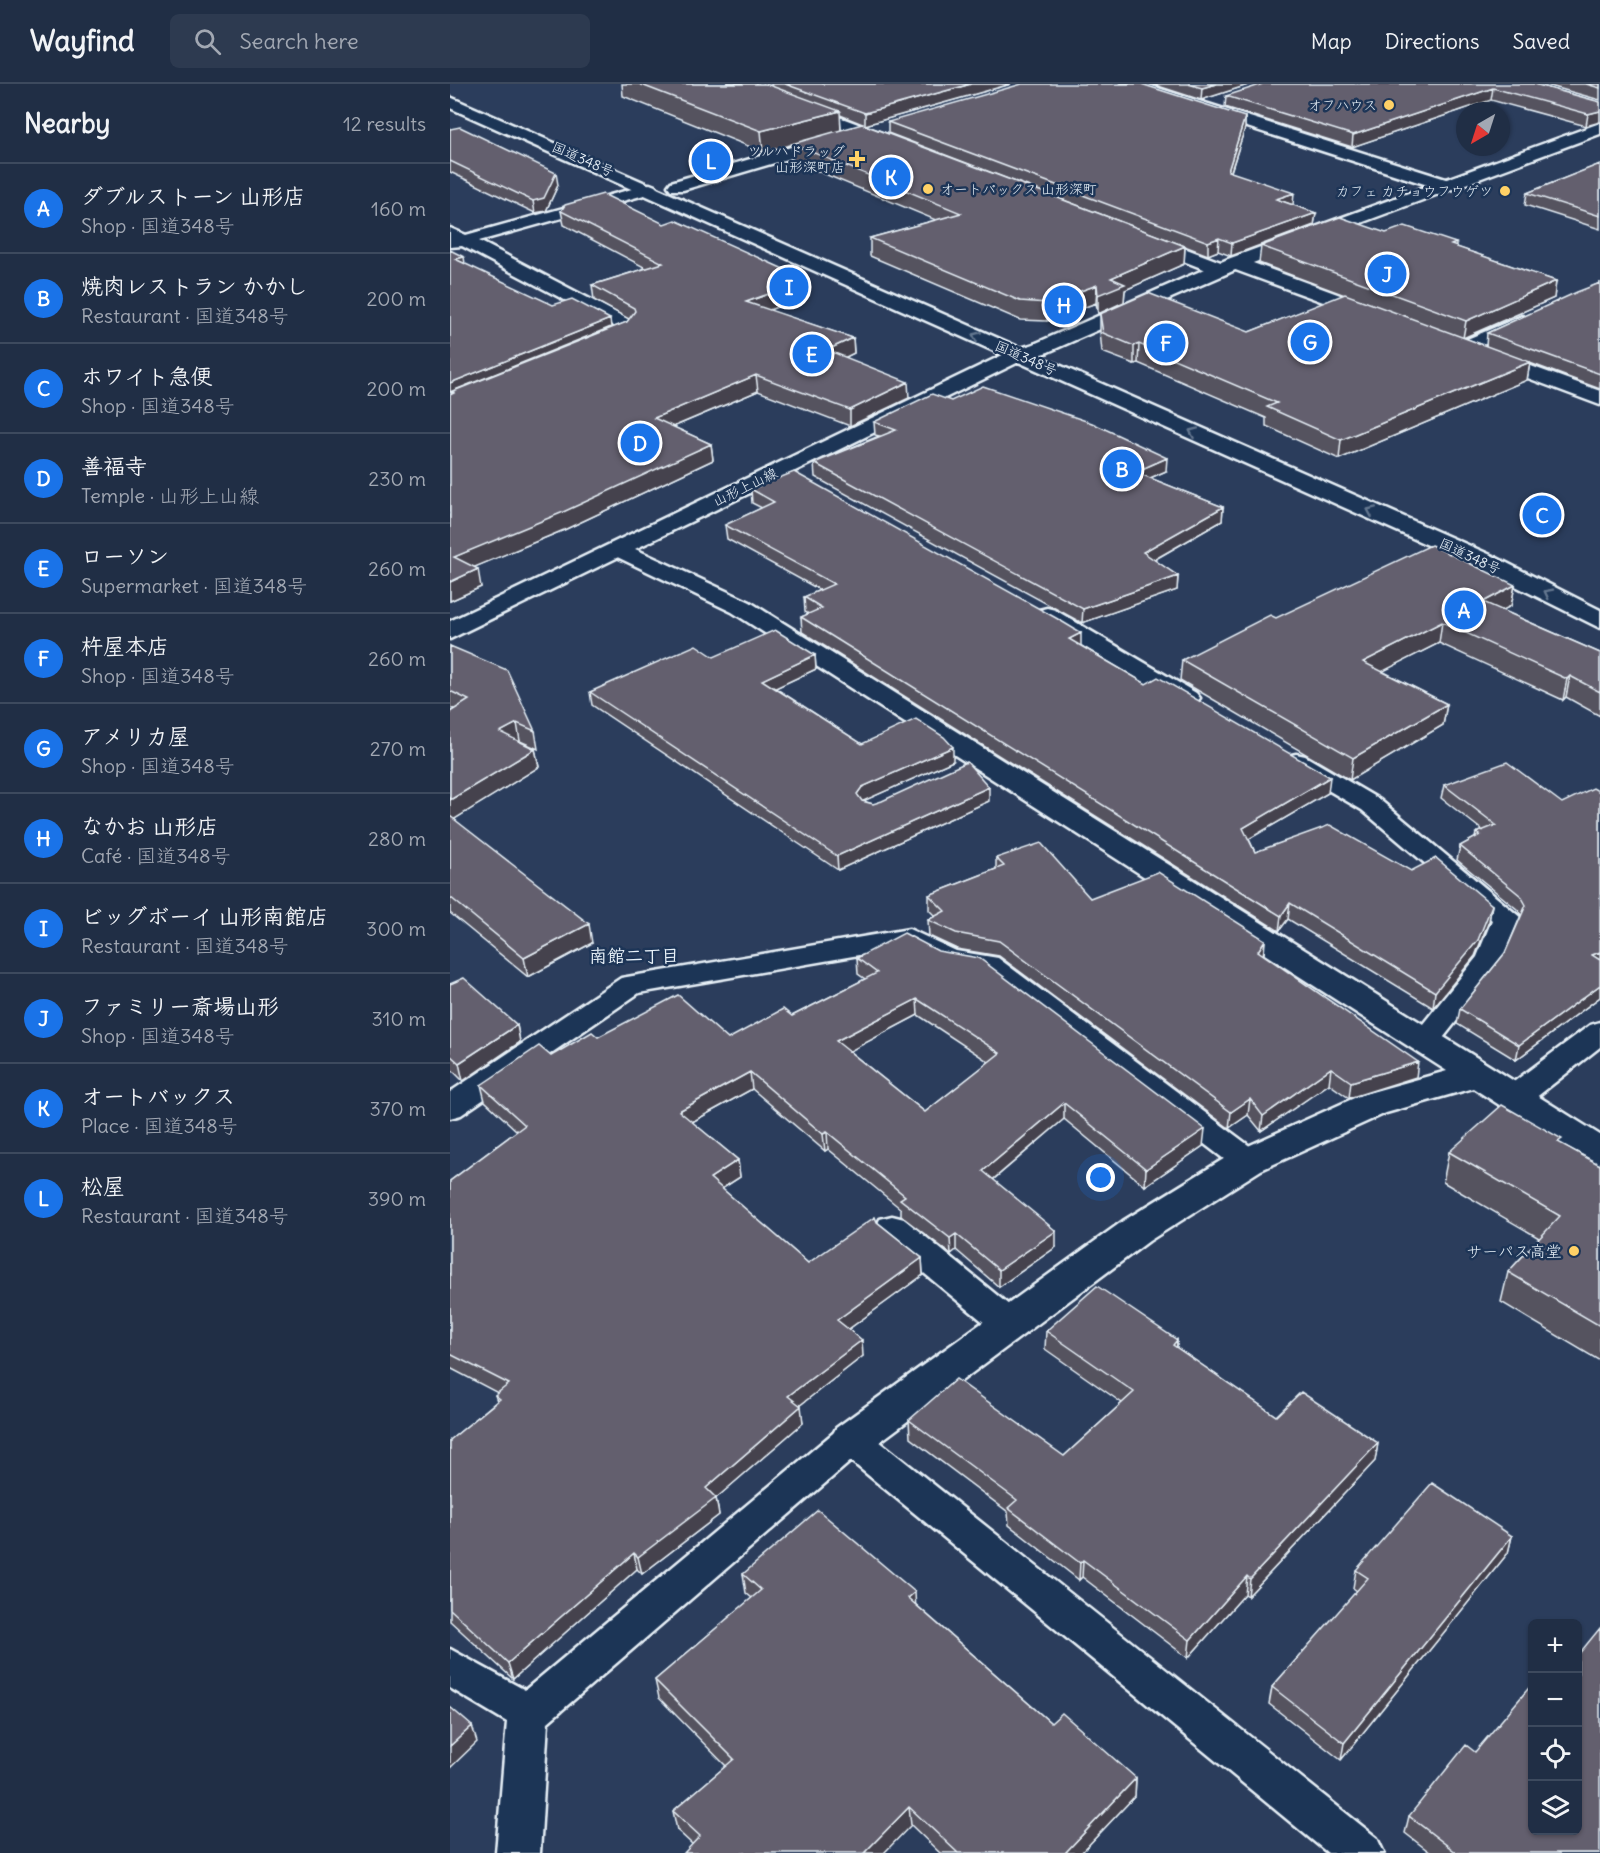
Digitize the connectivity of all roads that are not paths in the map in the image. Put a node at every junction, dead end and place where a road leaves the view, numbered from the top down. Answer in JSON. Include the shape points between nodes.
{"nodes":[{"id":1,"x":736,"y":84,"type":"edge"},
{"id":2,"x":1129,"y":84,"type":"edge"},
{"id":3,"x":450,"y":90,"type":"edge"},
{"id":4,"x":1232,"y":97,"type":"edge"},
{"id":5,"x":450,"y":102,"type":"edge"},
{"id":6,"x":1201,"y":106,"type":"junction"},
{"id":7,"x":886,"y":125,"type":"edge"},
{"id":8,"x":1600,"y":128,"type":"edge"},
{"id":9,"x":863,"y":132,"type":"junction"},
{"id":10,"x":908,"y":149,"type":"edge"},
{"id":11,"x":1446,"y":185,"type":"junction"},
{"id":12,"x":677,"y":186,"type":"junction"},
{"id":13,"x":650,"y":189,"type":"junction"},
{"id":14,"x":1121,"y":230,"type":"edge"},
{"id":15,"x":455,"y":239,"type":"edge"},
{"id":16,"x":1228,"y":266,"type":"junction"},
{"id":17,"x":1537,"y":314,"type":"edge"},
{"id":18,"x":1388,"y":319,"type":"edge"},
{"id":19,"x":1442,"y":339,"type":"edge"},
{"id":20,"x":1464,"y":347,"type":"junction"},
{"id":21,"x":1041,"y":348,"type":"junction"},
{"id":22,"x":578,"y":349,"type":"edge"},
{"id":23,"x":1018,"y":355,"type":"junction"},
{"id":24,"x":1600,"y":398,"type":"edge"},
{"id":25,"x":620,"y":549,"type":"junction"},
{"id":26,"x":1600,"y":600,"type":"edge"},
{"id":27,"x":1027,"y":603,"type":"edge"},
{"id":28,"x":1600,"y":620,"type":"edge"},
{"id":29,"x":450,"y":631,"type":"edge"},
{"id":30,"x":1209,"y":710,"type":"edge"},
{"id":31,"x":1280,"y":752,"type":"edge"},
{"id":32,"x":1600,"y":1032,"type":"edge"},
{"id":33,"x":1425,"y":1040,"type":"junction"},
{"id":34,"x":1478,"y":1075,"type":"junction"},
{"id":35,"x":1514,"y":1098,"type":"junction"},
{"id":36,"x":450,"y":1107,"type":"edge"},
{"id":37,"x":1600,"y":1152,"type":"edge"},
{"id":38,"x":1248,"y":1161,"type":"junction"},
{"id":39,"x":892,"y":1228,"type":"dead end"},
{"id":40,"x":1009,"y":1324,"type":"junction"},
{"id":41,"x":851,"y":1440,"type":"junction"},
{"id":42,"x":450,"y":1667,"type":"edge"},
{"id":43,"x":528,"y":1713,"type":"junction"},
{"id":44,"x":518,"y":1853,"type":"edge"},
{"id":45,"x":1362,"y":1853,"type":"edge"}],
"edges":[{"from":1,"to":9,"type":"main road"},
{"from":2,"to":6,"type":"main road"},
{"from":3,"to":12,"type":"main road","name":"国道348号"},
{"from":4,"to":6,"type":"main road"},
{"from":5,"to":13,"type":"main road","name":"国道348号"},
{"from":6,"to":11,"type":"main road"},
{"from":7,"to":9,"type":"main road"},
{"from":8,"to":11,"type":"main road","name":"山形上山線"},
{"from":9,"to":10,"type":"main road"},
{"from":9,"to":12,"type":"main road"},
{"from":11,"to":16,"type":"main road","name":"山形上山線"},
{"from":12,"to":21,"type":"main road","name":"国道348号"},
{"from":13,"to":15,"type":"lane"},
{"from":23,"to":13,"type":"main road","name":"国道348号","one_way":true},
{"from":14,"to":16,"type":"main road"},
{"from":15,"to":22,"type":"lane","via":[[626,325],[621,332]]},
{"from":16,"to":18,"type":"main road"},
{"from":16,"to":21,"type":"main road","name":"山形上山線"},
{"from":17,"to":20,"type":"lane"},
{"from":19,"to":20,"type":"main road"},
{"from":20,"to":24,"type":"main road"},
{"from":21,"to":23,"type":"main road","name":"山形上山線"},
{"from":21,"to":26,"type":"main road","name":"国道348号","via":[[1505,552]]},
{"from":23,"to":25,"type":"main road","name":"山形上山線","via":[[794,474]]},
{"from":28,"to":23,"type":"main road","name":"国道348号","one_way":true,"via":[[1484,561]]},
{"from":25,"to":29,"type":"main road","name":"山形上山線"},
{"from":25,"to":33,"type":"main road","via":[[741,607],[970,763]]},
{"from":27,"to":30,"type":"lane"},
{"from":31,"to":33,"type":"lane","via":[[1371,805],[1507,918],[1490,960]]},
{"from":32,"to":35,"type":"lane"},
{"from":33,"to":34,"type":"main road"},
{"from":34,"to":35,"type":"main road"},
{"from":34,"to":38,"type":"main road","via":[[1374,1104]]},
{"from":35,"to":37,"type":"main road"},
{"from":36,"to":38,"type":"lane","via":[[632,985],[909,938],[951,959],[988,964]]},
{"from":38,"to":40,"type":"main road","via":[[1136,1231]]},
{"from":39,"to":40,"type":"lane"},
{"from":40,"to":41,"type":"main road"},
{"from":41,"to":43,"type":"lane"},
{"from":41,"to":45,"type":"lane"},
{"from":42,"to":43,"type":"lane"},
{"from":43,"to":44,"type":"lane"}]}
